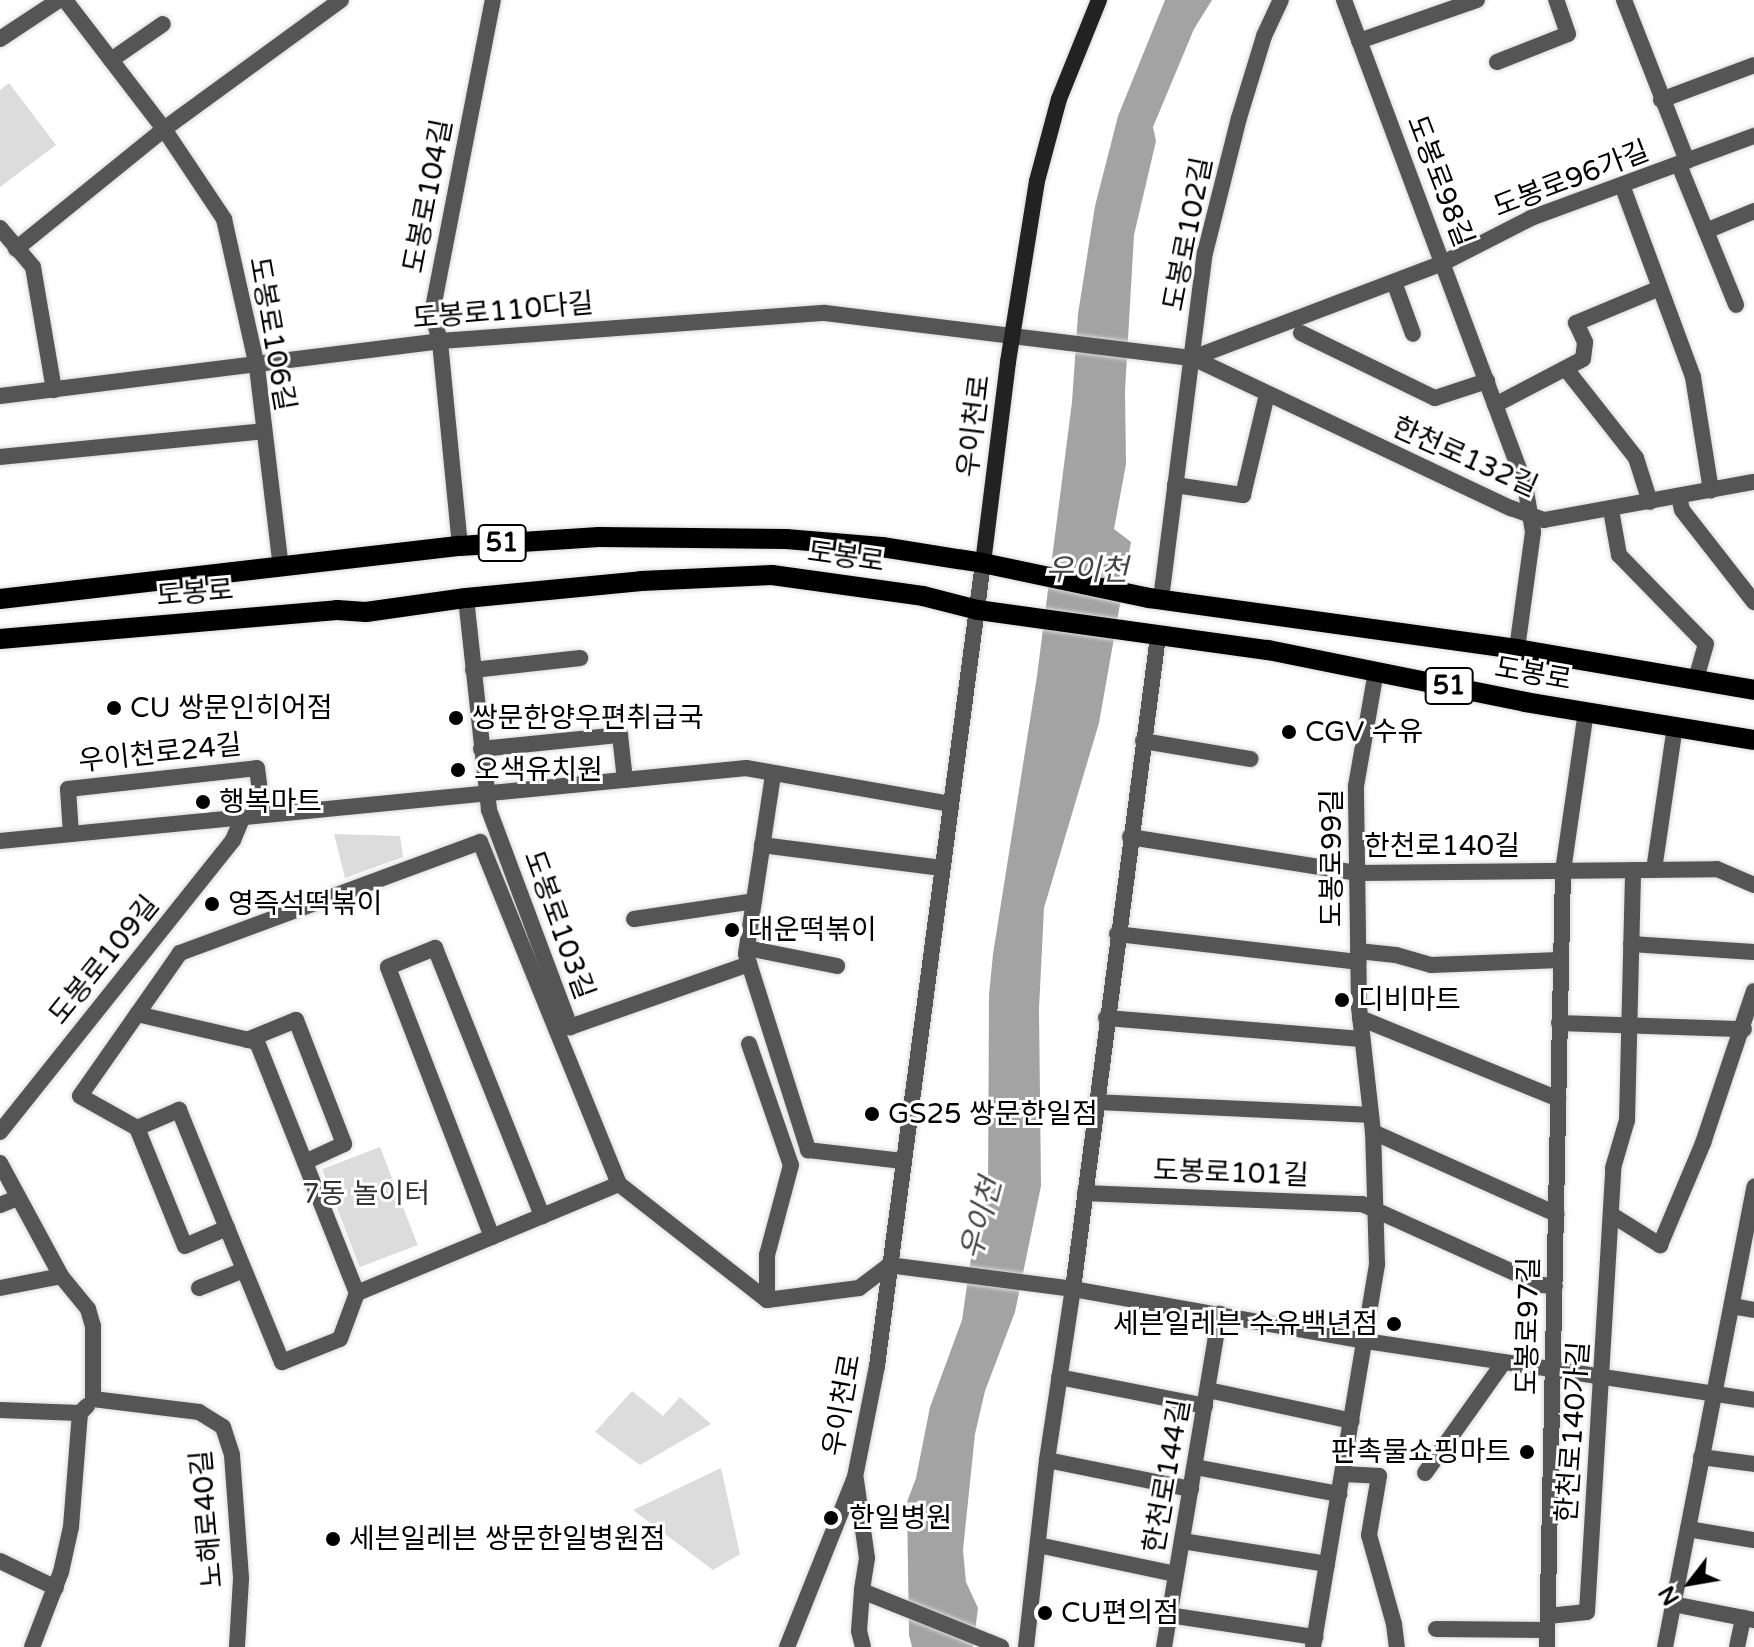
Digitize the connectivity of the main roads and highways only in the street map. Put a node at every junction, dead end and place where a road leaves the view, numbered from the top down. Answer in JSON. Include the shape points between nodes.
{"nodes":[{"id":1,"x":0,"y":599,"type":"edge"},
{"id":2,"x":0,"y":639,"type":"edge"},
{"id":3,"x":1754,"y":690,"type":"edge"},
{"id":4,"x":1754,"y":740,"type":"edge"}],
"edges":[{"from":1,"to":3,"type":"main road","name":"도봉로","number":"51","via":[[460,546],[599,537],[786,539],[882,547],[1155,599],[1517,649]]},
{"from":2,"to":4,"type":"main road","name":"도봉로","number":"51","via":[[337,610],[366,612],[641,581],[772,575],[1268,650]]}]}
